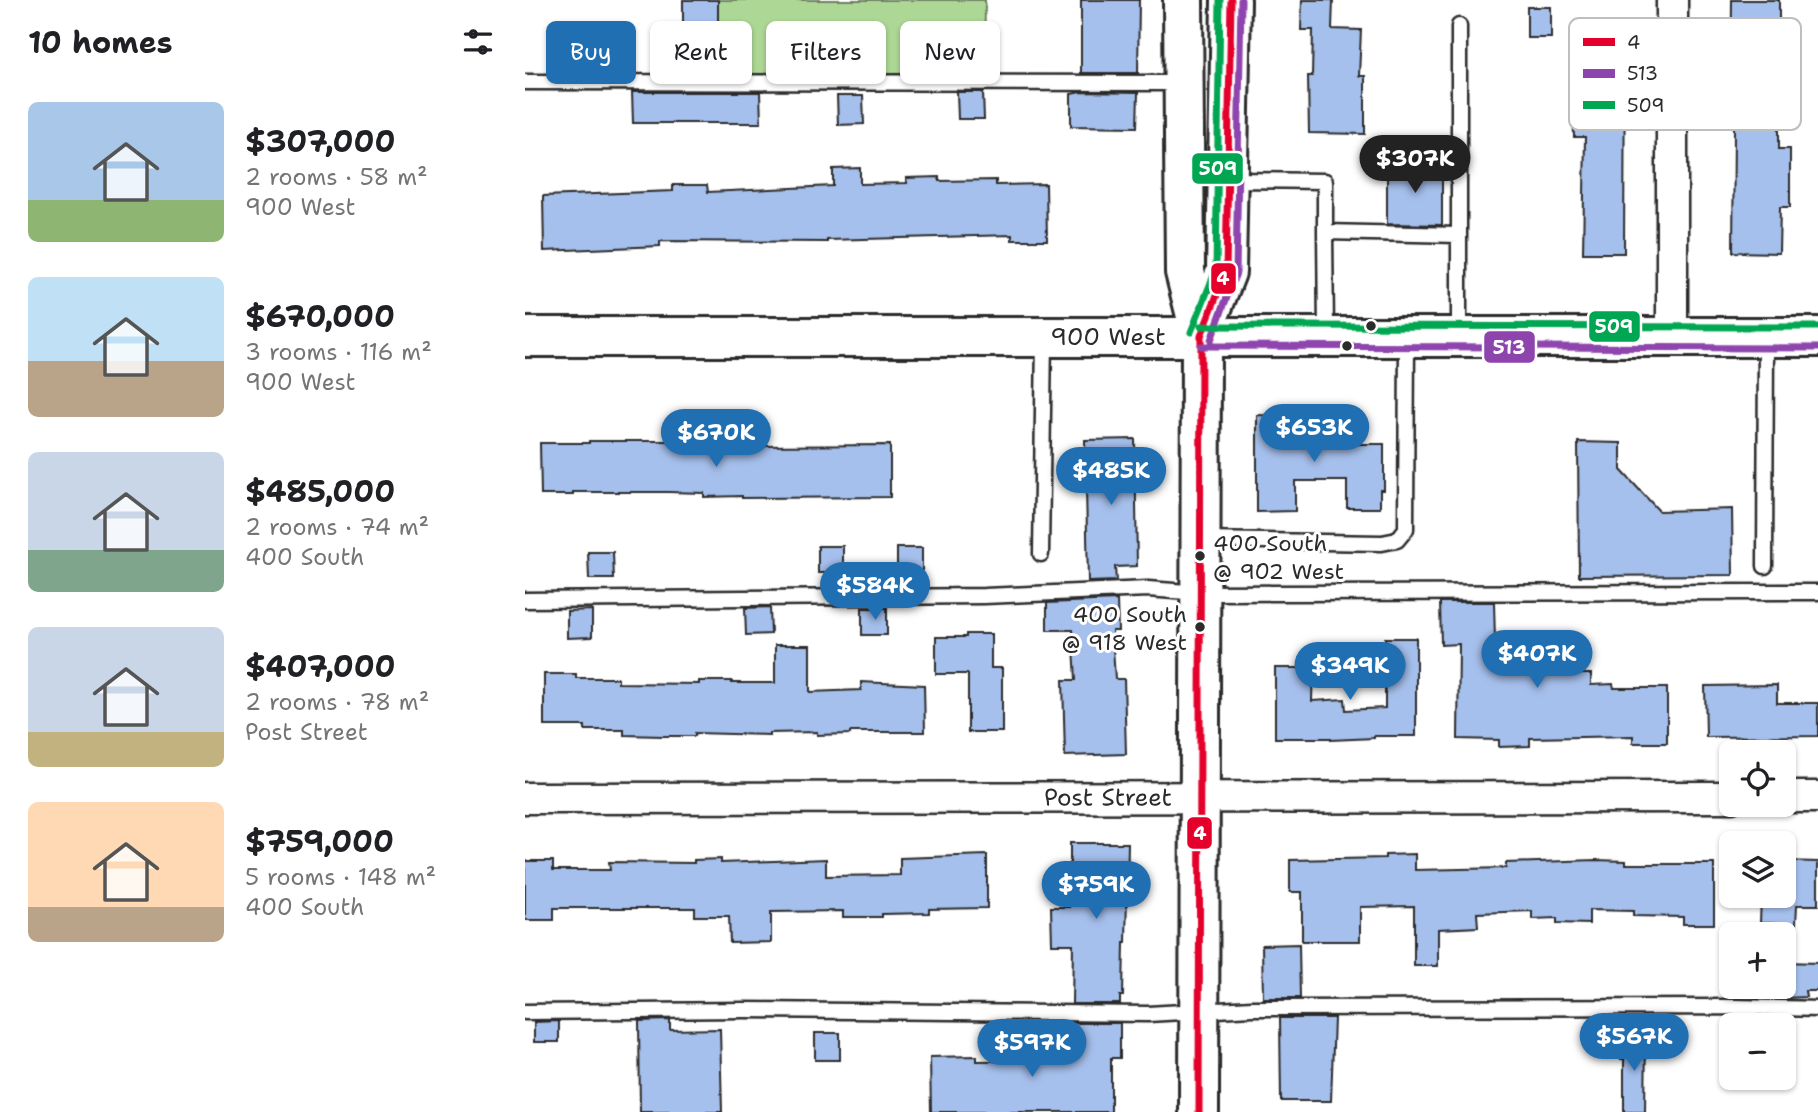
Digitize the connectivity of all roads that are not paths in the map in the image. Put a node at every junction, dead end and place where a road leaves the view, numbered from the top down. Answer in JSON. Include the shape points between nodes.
{"nodes":[{"id":1,"x":1183,"y":0,"type":"edge"},
{"id":2,"x":1231,"y":0,"type":"edge"},
{"id":3,"x":1672,"y":0,"type":"edge"},
{"id":4,"x":1672,"y":18,"type":"edge"},
{"id":5,"x":1459,"y":26,"type":"dead end"},
{"id":6,"x":525,"y":82,"type":"edge"},
{"id":7,"x":1184,"y":83,"type":"junction"},
{"id":8,"x":1672,"y":130,"type":"edge"},
{"id":9,"x":1229,"y":180,"type":"junction"},
{"id":10,"x":1325,"y":232,"type":"junction"},
{"id":11,"x":1459,"y":235,"type":"junction"},
{"id":12,"x":1044,"y":336,"type":"junction"},
{"id":13,"x":1201,"y":336,"type":"junction"},
{"id":14,"x":1326,"y":336,"type":"junction"},
{"id":15,"x":525,"y":337,"type":"edge"},
{"id":16,"x":1766,"y":337,"type":"junction"},
{"id":17,"x":1818,"y":337,"type":"edge"},
{"id":18,"x":1407,"y":338,"type":"junction"},
{"id":19,"x":1459,"y":338,"type":"junction"},
{"id":20,"x":1672,"y":338,"type":"junction"},
{"id":21,"x":1200,"y":540,"type":"junction"},
{"id":22,"x":1041,"y":554,"type":"dead end"},
{"id":23,"x":1765,"y":566,"type":"dead end"},
{"id":24,"x":1818,"y":592,"type":"edge"},
{"id":25,"x":1200,"y":593,"type":"junction"},
{"id":26,"x":525,"y":600,"type":"edge"},
{"id":27,"x":1199,"y":797,"type":"junction"},
{"id":28,"x":1719,"y":797,"type":"edge"},
{"id":29,"x":1796,"y":797,"type":"edge"},
{"id":30,"x":1818,"y":797,"type":"edge"},
{"id":31,"x":525,"y":798,"type":"edge"},
{"id":32,"x":1818,"y":1009,"type":"edge"},
{"id":33,"x":525,"y":1012,"type":"edge"},
{"id":34,"x":1199,"y":1012,"type":"junction"},
{"id":35,"x":1199,"y":1112,"type":"edge"}],
"edges":[{"from":1,"to":7,"type":"main road"},
{"from":2,"to":9,"type":"main road"},
{"from":3,"to":4,"type":"street"},
{"from":5,"to":11,"type":"lane"},
{"from":6,"to":7,"type":"lane"},
{"from":7,"to":13,"type":"main road","via":[[1185,272]]},
{"from":8,"to":20,"type":"street"},
{"from":9,"to":10,"type":"lane","via":[[1325,181]]},
{"from":9,"to":13,"type":"main road","via":[[1226,272]]},
{"from":10,"to":11,"type":"lane"},
{"from":10,"to":14,"type":"lane"},
{"from":11,"to":19,"type":"lane"},
{"from":12,"to":13,"type":"main road","name":"900 West"},
{"from":12,"to":15,"type":"main road","name":"900 West"},
{"from":12,"to":22,"type":"lane"},
{"from":13,"to":14,"type":"main road","name":"900 West"},
{"from":13,"to":21,"type":"main road"},
{"from":14,"to":18,"type":"main road","name":"900 West"},
{"from":16,"to":17,"type":"main road","name":"900 West"},
{"from":16,"to":20,"type":"main road","name":"900 West"},
{"from":16,"to":23,"type":"lane"},
{"from":18,"to":19,"type":"main road","name":"900 West"},
{"from":18,"to":21,"type":"lane","via":[[1406,529],[1397,540]]},
{"from":19,"to":20,"type":"main road","name":"900 West"},
{"from":21,"to":25,"type":"main road"},
{"from":24,"to":25,"type":"lane"},
{"from":25,"to":26,"type":"lane","via":[[1148,589],[984,596]]},
{"from":25,"to":27,"type":"main road"},
{"from":27,"to":28,"type":"street","name":"Post Street"},
{"from":27,"to":31,"type":"street","name":"Post Street"},
{"from":27,"to":34,"type":"main road"},
{"from":29,"to":30,"type":"street"},
{"from":32,"to":34,"type":"lane","via":[[1252,1008]]},
{"from":33,"to":34,"type":"lane"},
{"from":34,"to":35,"type":"main road"}]}
